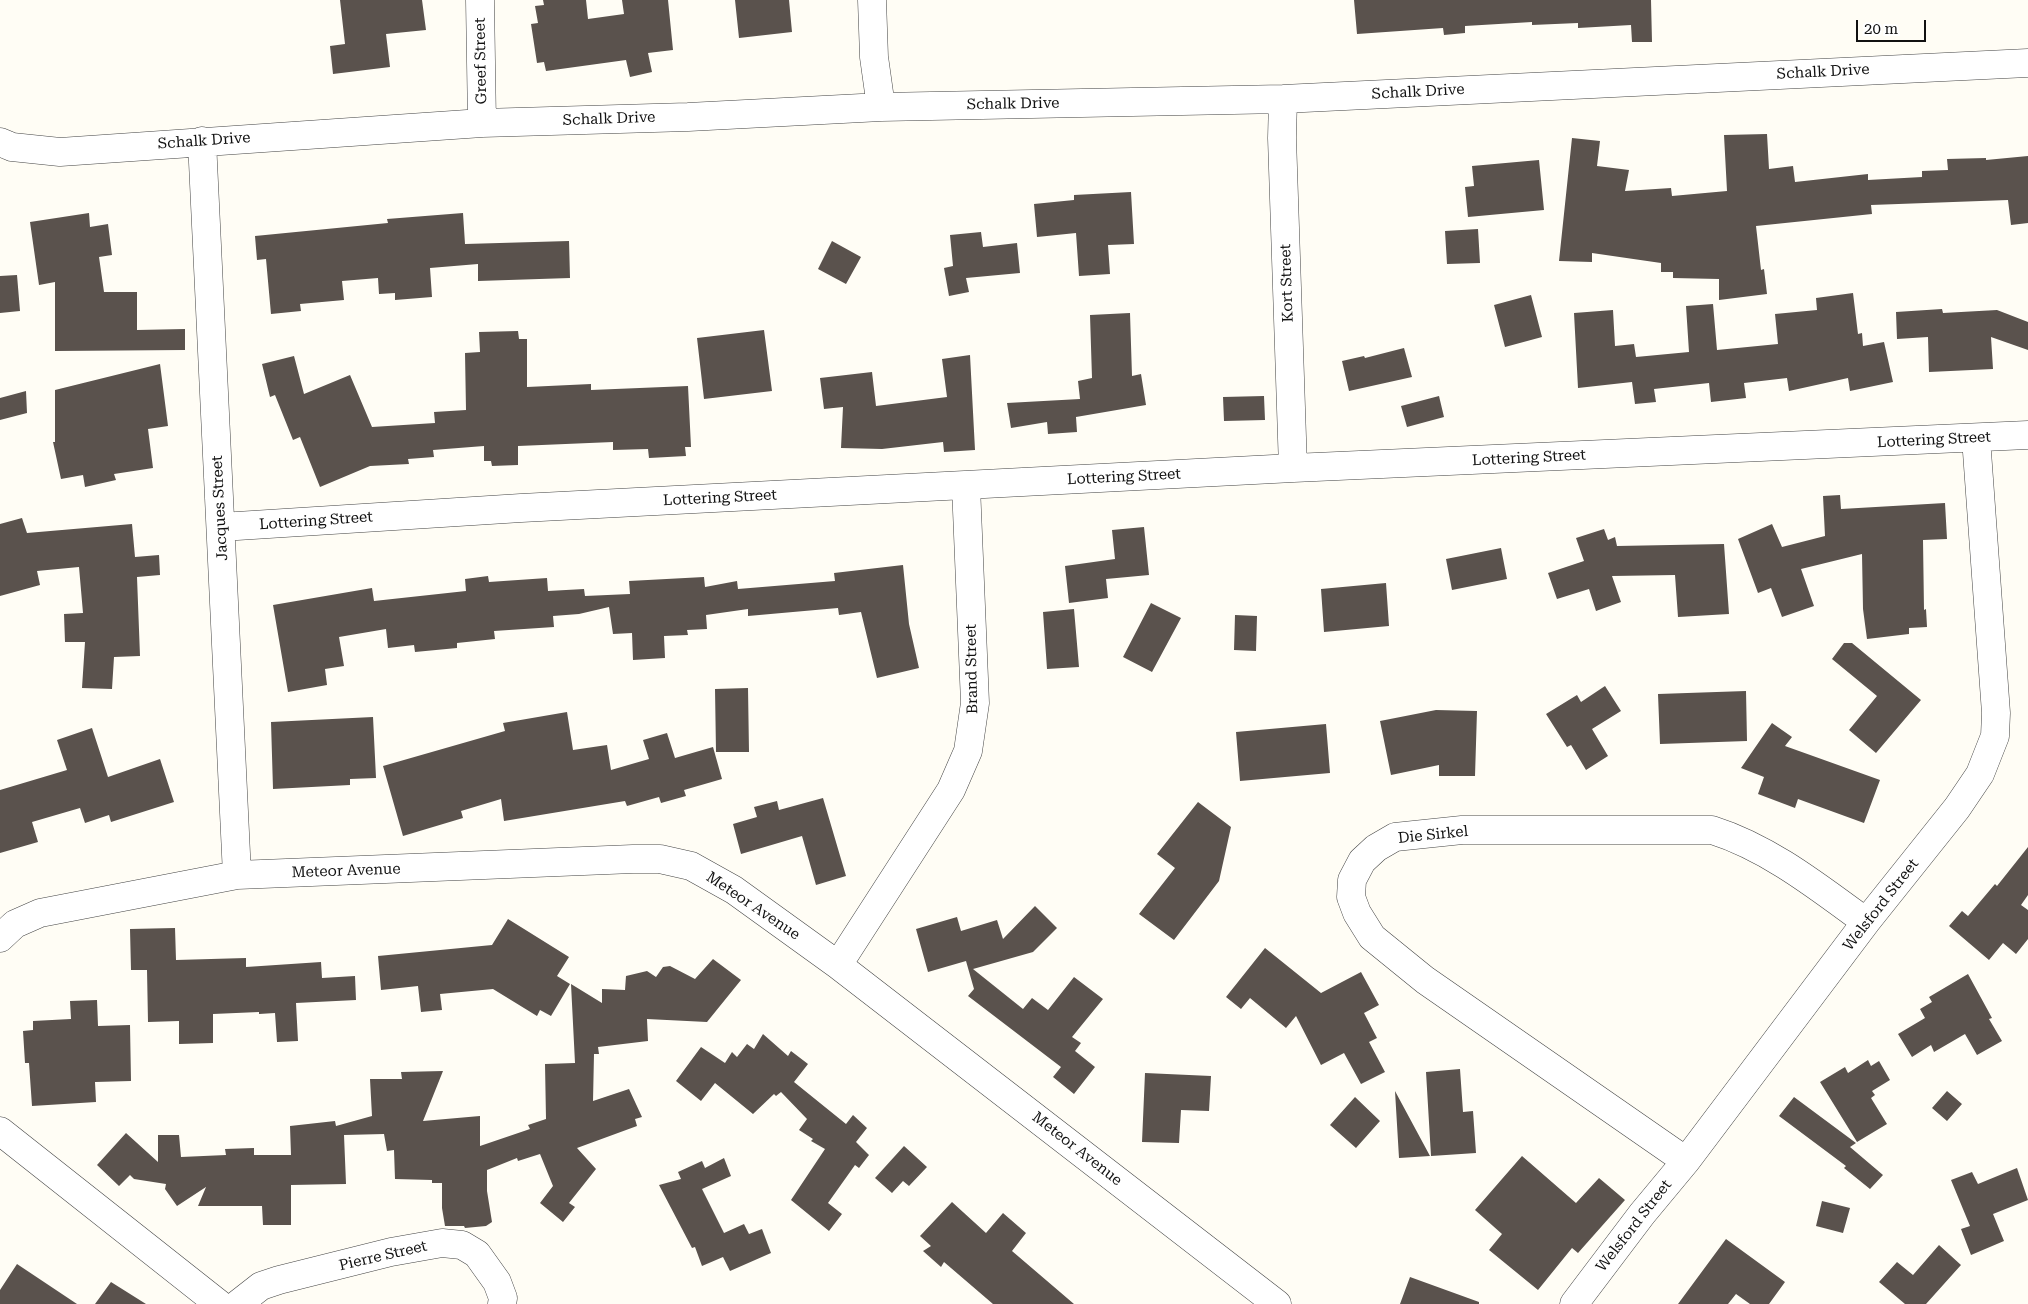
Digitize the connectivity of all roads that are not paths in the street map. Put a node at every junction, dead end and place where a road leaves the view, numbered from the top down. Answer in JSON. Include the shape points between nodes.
{"nodes":[{"id":1,"x":480,"y":0,"type":"edge"},
{"id":2,"x":872,"y":0,"type":"edge"},
{"id":3,"x":2028,"y":62,"type":"edge"},
{"id":4,"x":1283,"y":99,"type":"junction"},
{"id":5,"x":881,"y":106,"type":"junction"},
{"id":6,"x":482,"y":123,"type":"junction"},
{"id":7,"x":202,"y":141,"type":"junction"},
{"id":8,"x":0,"y":142,"type":"edge"},
{"id":9,"x":2028,"y":436,"type":"edge"},
{"id":10,"x":1976,"y":438,"type":"junction"},
{"id":11,"x":1293,"y":468,"type":"junction"},
{"id":12,"x":966,"y":486,"type":"junction"},
{"id":13,"x":221,"y":527,"type":"junction"},
{"id":14,"x":237,"y":876,"type":"junction"},
{"id":15,"x":1866,"y":922,"type":"junction"},
{"id":16,"x":0,"y":938,"type":"edge"},
{"id":17,"x":838,"y":965,"type":"junction"},
{"id":18,"x":0,"y":1131,"type":"edge"},
{"id":19,"x":1686,"y":1161,"type":"junction"},
{"id":20,"x":218,"y":1304,"type":"edge"},
{"id":21,"x":238,"y":1304,"type":"edge"},
{"id":22,"x":502,"y":1304,"type":"edge"},
{"id":23,"x":1277,"y":1304,"type":"edge"},
{"id":24,"x":1574,"y":1304,"type":"edge"}],
"edges":[{"from":1,"to":6,"type":"street","name":"Greef Street"},
{"from":2,"to":5,"type":"street","via":[[874,57]]},
{"from":3,"to":4,"type":"street","name":"Schalk Drive"},
{"from":4,"to":5,"type":"street","name":"Schalk Drive"},
{"from":4,"to":11,"type":"street","name":"Kort Street"},
{"from":5,"to":6,"type":"street","name":"Schalk Drive","via":[[688,117]]},
{"from":6,"to":7,"type":"street","name":"Schalk Drive"},
{"from":7,"to":8,"type":"street","name":"Schalk Drive","via":[[60,152]]},
{"from":7,"to":13,"type":"street","name":"Jacques Street"},
{"from":9,"to":10,"type":"street","name":"Lottering Street"},
{"from":10,"to":11,"type":"street","name":"Lottering Street"},
{"from":10,"to":15,"type":"street","name":"Welsford Street","via":[[1995,736],[1980,774],[1957,808]]},
{"from":11,"to":12,"type":"street","name":"Lottering Street"},
{"from":12,"to":13,"type":"street","name":"Lottering Street"},
{"from":12,"to":17,"type":"street","name":"Brand Street","via":[[974,703],[968,750],[951,790]]},
{"from":13,"to":14,"type":"street","name":"Jacques Street"},
{"from":14,"to":16,"type":"street","name":"Meteor Avenue","via":[[40,913],[15,924]]},
{"from":14,"to":17,"type":"street","name":"Meteor Avenue","via":[[660,859],[691,866],[734,890]]},
{"from":15,"to":19,"type":"street","name":"Welsford Street"},
{"from":15,"to":19,"type":"street","name":"Die Sirkel","via":[[1798,872],[1733,837],[1712,830],[1462,830],[1395,837],[1362,861],[1352,880],[1351,897],[1372,937],[1424,980]]},
{"from":17,"to":23,"type":"street","name":"Meteor Avenue"},
{"from":18,"to":20,"type":"street"},
{"from":19,"to":24,"type":"street","name":"Welsford Street"},
{"from":21,"to":22,"type":"street","name":"Pierre Street","via":[[261,1286],[279,1280],[391,1252],[442,1243],[462,1245],[477,1254],[497,1282]]}]}
